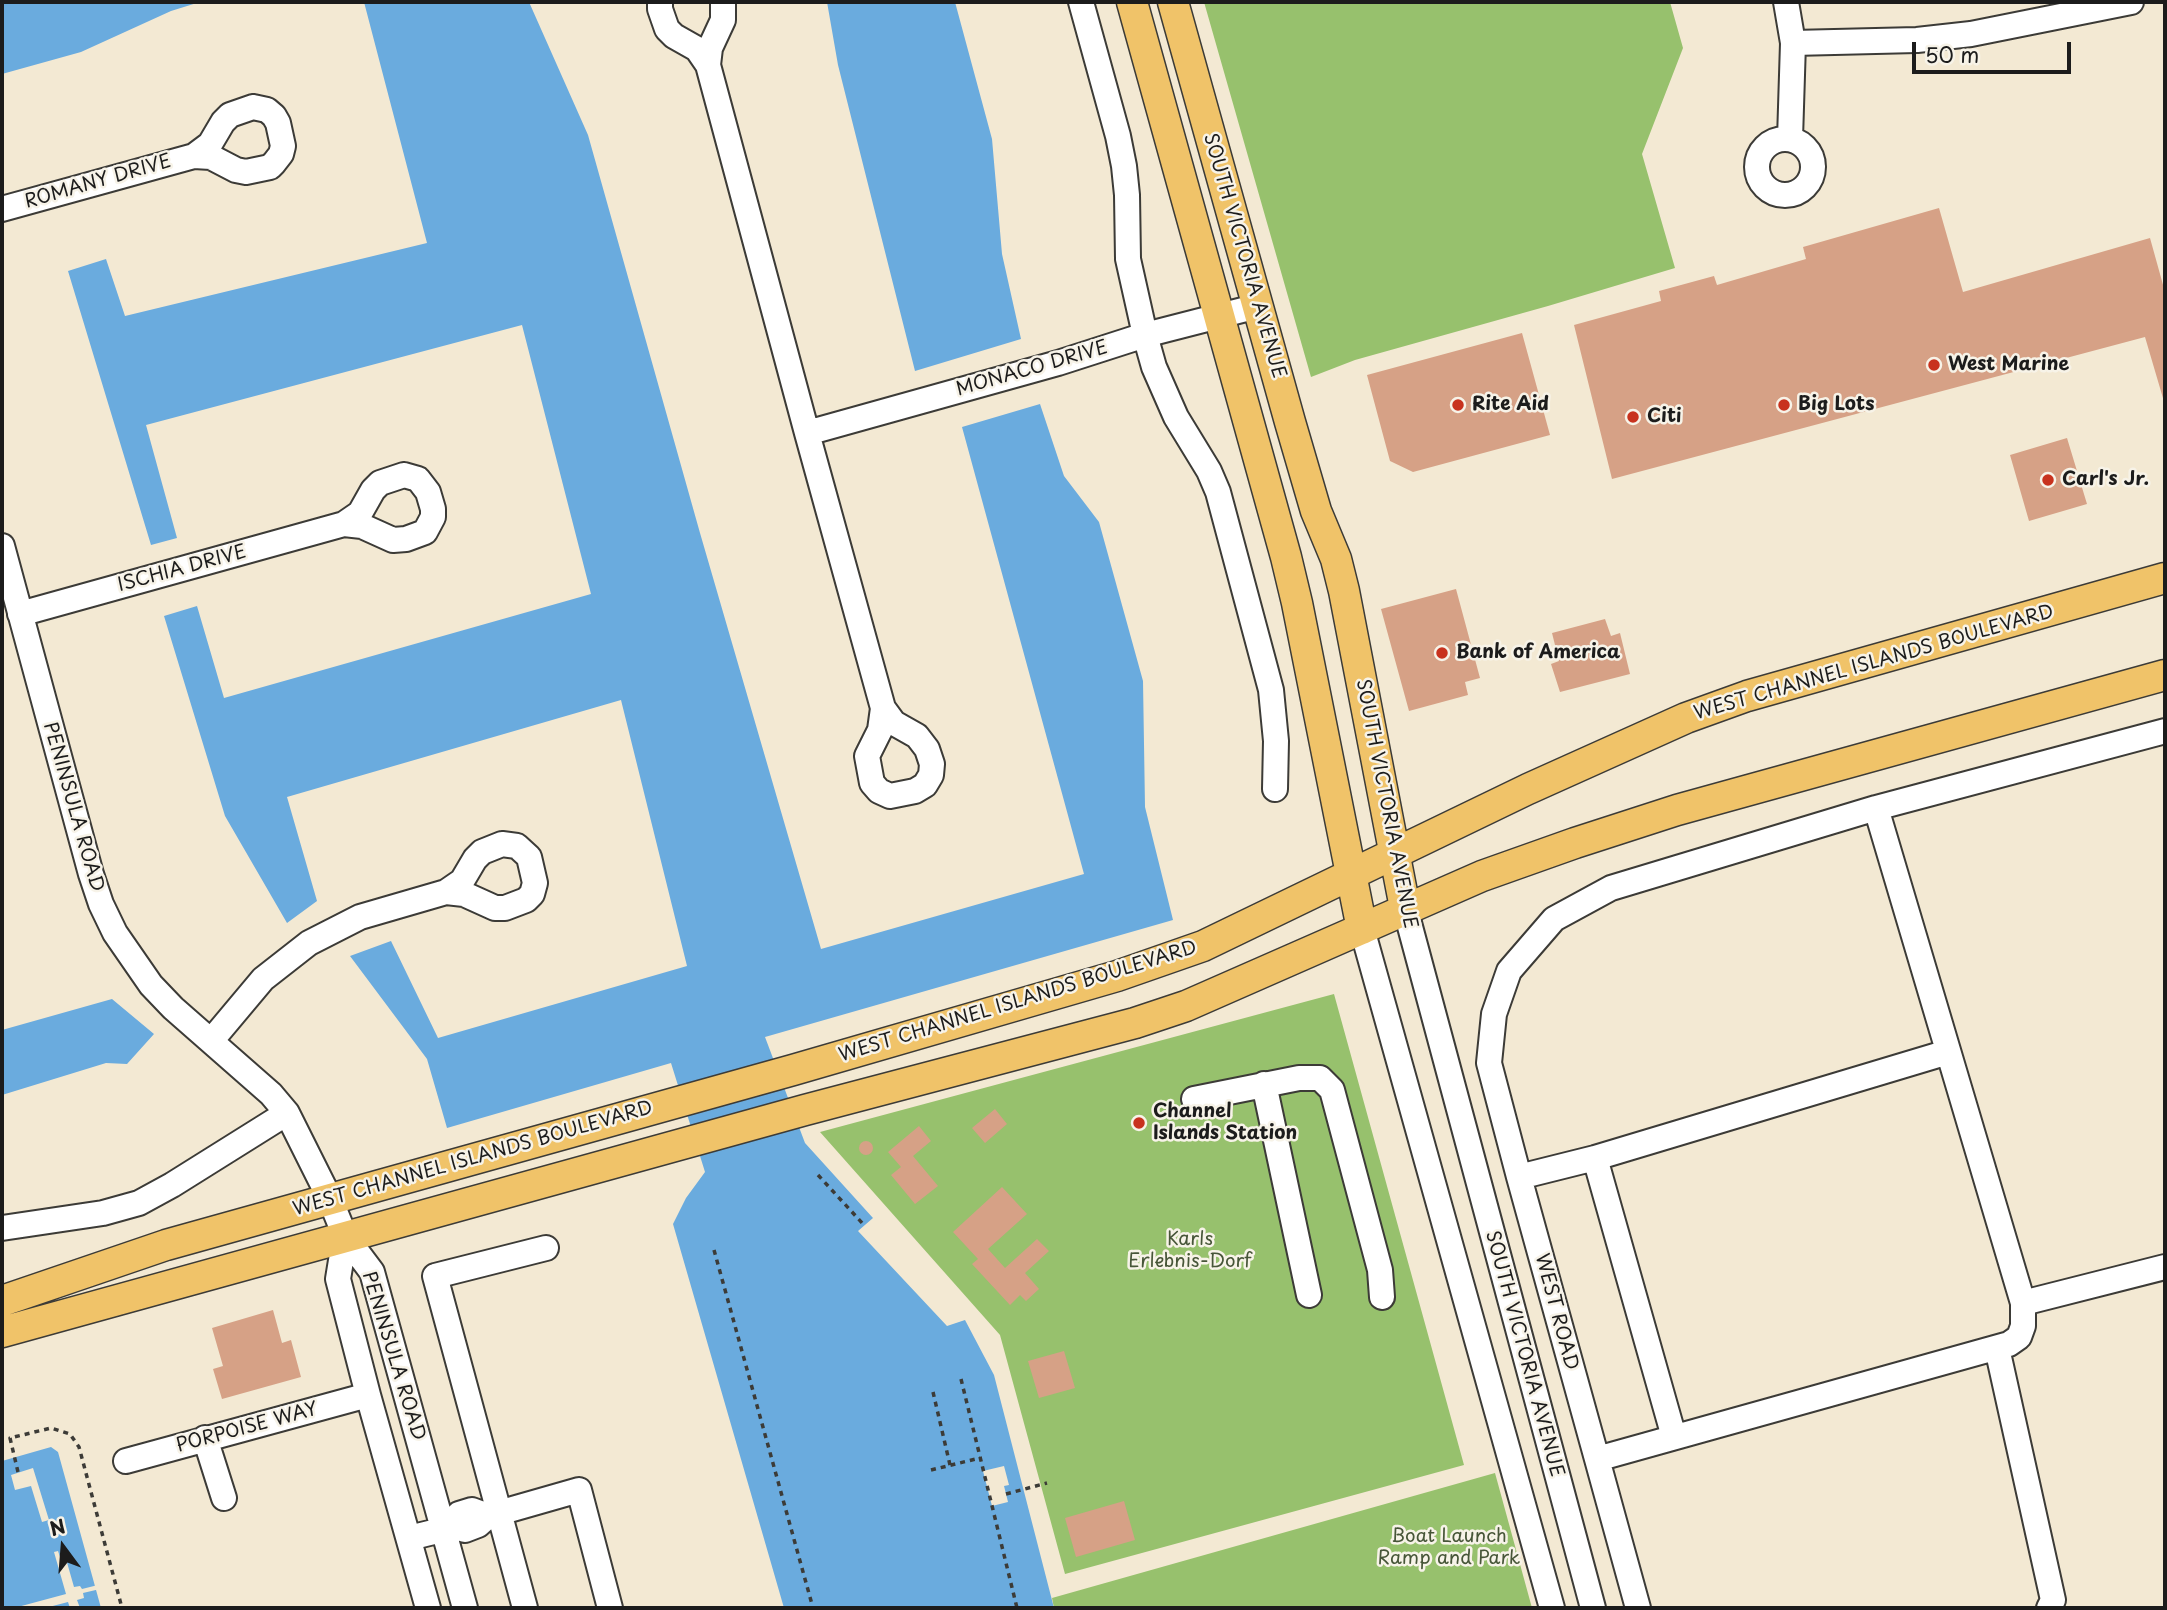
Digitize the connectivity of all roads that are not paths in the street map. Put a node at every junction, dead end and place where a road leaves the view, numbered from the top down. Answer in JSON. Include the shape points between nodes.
{"nodes":[{"id":1,"x":660,"y":2,"type":"edge"},
{"id":2,"x":723,"y":2,"type":"edge"},
{"id":3,"x":1081,"y":2,"type":"edge"},
{"id":4,"x":1132,"y":2,"type":"edge"},
{"id":5,"x":1173,"y":2,"type":"edge"},
{"id":6,"x":1786,"y":2,"type":"edge"},
{"id":7,"x":2131,"y":2,"type":"edge"},
{"id":8,"x":1793,"y":43,"type":"junction"},
{"id":9,"x":708,"y":65,"type":"junction"},
{"id":10,"x":1790,"y":139,"type":"dead end"},
{"id":11,"x":194,"y":156,"type":"dead end"},
{"id":12,"x":2,"y":209,"type":"edge"},
{"id":13,"x":1258,"y":306,"type":"junction"},
{"id":14,"x":1220,"y":315,"type":"junction"},
{"id":15,"x":1144,"y":335,"type":"junction"},
{"id":16,"x":807,"y":433,"type":"junction"},
{"id":17,"x":344,"y":524,"type":"dead end"},
{"id":18,"x":2,"y":546,"type":"edge"},
{"id":19,"x":2165,"y":578,"type":"edge"},
{"id":20,"x":20,"y":614,"type":"junction"},
{"id":21,"x":2165,"y":675,"type":"edge"},
{"id":22,"x":883,"y":708,"type":"dead end"},
{"id":23,"x":2165,"y":730,"type":"edge"},
{"id":24,"x":1276,"y":789,"type":"dead end"},
{"id":25,"x":1876,"y":808,"type":"junction"},
{"id":26,"x":1395,"y":854,"type":"junction"},
{"id":27,"x":1351,"y":875,"type":"junction"},
{"id":28,"x":446,"y":892,"type":"dead end"},
{"id":29,"x":1405,"y":908,"type":"junction"},
{"id":30,"x":1362,"y":929,"type":"junction"},
{"id":31,"x":211,"y":1041,"type":"junction"},
{"id":32,"x":1948,"y":1052,"type":"junction"},
{"id":33,"x":1264,"y":1084,"type":"junction"},
{"id":34,"x":1194,"y":1098,"type":"dead end"},
{"id":35,"x":287,"y":1113,"type":"junction"},
{"id":36,"x":1595,"y":1158,"type":"junction"},
{"id":37,"x":1519,"y":1177,"type":"junction"},
{"id":38,"x":330,"y":1199,"type":"junction"},
{"id":39,"x":2,"y":1228,"type":"edge"},
{"id":40,"x":345,"y":1236,"type":"junction"},
{"id":41,"x":546,"y":1248,"type":"dead end"},
{"id":42,"x":2165,"y":1267,"type":"edge"},
{"id":43,"x":1309,"y":1296,"type":"dead end"},
{"id":44,"x":1382,"y":1297,"type":"dead end"},
{"id":45,"x":2,"y":1301,"type":"edge"},
{"id":46,"x":2023,"y":1303,"type":"junction"},
{"id":47,"x":2,"y":1332,"type":"edge"},
{"id":48,"x":1997,"y":1348,"type":"junction"},
{"id":49,"x":368,"y":1395,"type":"junction"},
{"id":50,"x":1674,"y":1437,"type":"junction"},
{"id":51,"x":205,"y":1438,"type":"junction"},
{"id":52,"x":1597,"y":1459,"type":"junction"},
{"id":53,"x":126,"y":1461,"type":"dead end"},
{"id":54,"x":224,"y":1499,"type":"dead end"},
{"id":55,"x":494,"y":1514,"type":"junction"},
{"id":56,"x":449,"y":1528,"type":"junction"},
{"id":57,"x":409,"y":1538,"type":"junction"},
{"id":58,"x":428,"y":1608,"type":"edge"},
{"id":59,"x":466,"y":1608,"type":"edge"},
{"id":60,"x":525,"y":1608,"type":"edge"},
{"id":61,"x":611,"y":1608,"type":"edge"},
{"id":62,"x":1552,"y":1608,"type":"edge"},
{"id":63,"x":1593,"y":1608,"type":"edge"},
{"id":64,"x":1638,"y":1608,"type":"edge"},
{"id":65,"x":2049,"y":1608,"type":"edge"}],
"edges":[{"from":1,"to":9,"type":"street","via":[[667,29],[697,49]]},
{"from":2,"to":9,"type":"street","via":[[724,16]]},
{"from":3,"to":15,"type":"street","via":[[1124,166],[1128,259]]},
{"from":4,"to":14,"type":"main road","name":"SOUTH VICTORIA AVENUE"},
{"from":5,"to":13,"type":"main road","name":"SOUTH VICTORIA AVENUE"},
{"from":6,"to":8,"type":"street"},
{"from":7,"to":8,"type":"street","via":[[1971,34]]},
{"from":8,"to":10,"type":"street"},
{"from":9,"to":16,"type":"street"},
{"from":11,"to":12,"type":"street","name":"ROMANY DRIVE"},
{"from":13,"to":14,"type":"street","name":"MONACO DRIVE"},
{"from":13,"to":26,"type":"main road","name":"SOUTH VICTORIA AVENUE","via":[[1316,511],[1336,558]]},
{"from":14,"to":15,"type":"street","name":"MONACO DRIVE"},
{"from":14,"to":27,"type":"main road","name":"SOUTH VICTORIA AVENUE","via":[[1297,603]]},
{"from":15,"to":16,"type":"street","name":"MONACO DRIVE"},
{"from":15,"to":24,"type":"street","via":[[1176,417],[1209,471],[1224,513],[1271,690]]},
{"from":16,"to":22,"type":"street"},
{"from":17,"to":20,"type":"street","name":"ISCHIA DRIVE"},
{"from":18,"to":20,"type":"street","name":"PENINSULA ROAD"},
{"from":19,"to":26,"type":"main road","name":"WEST CHANNEL ISLANDS BOULEVARD","via":[[1747,696],[1540,783]]},
{"from":20,"to":31,"type":"street","name":"PENINSULA ROAD","via":[[102,904],[151,985]]},
{"from":21,"to":29,"type":"main road","name":"WEST CHANNEL ISLANDS BOULEVARD","via":[[1677,810],[1494,872]]},
{"from":23,"to":25,"type":"street","name":"WEST ROAD"},
{"from":25,"to":32,"type":"street"},
{"from":25,"to":37,"type":"street","name":"WEST ROAD","via":[[1611,888],[1554,919],[1510,971],[1494,1014],[1489,1063]]},
{"from":26,"to":27,"type":"main road","name":"WEST CHANNEL ISLANDS BOULEVARD"},
{"from":26,"to":29,"type":"main road","name":"SOUTH VICTORIA AVENUE"},
{"from":27,"to":30,"type":"main road","name":"SOUTH VICTORIA AVENUE"},
{"from":27,"to":38,"type":"main road","name":"WEST CHANNEL ISLANDS BOULEVARD","via":[[1203,946],[1117,976]]},
{"from":28,"to":31,"type":"street","via":[[360,917],[309,943],[263,979]]},
{"from":29,"to":30,"type":"main road","name":"WEST CHANNEL ISLANDS BOULEVARD"},
{"from":29,"to":63,"type":"street","name":"SOUTH VICTORIA AVENUE"},
{"from":30,"to":40,"type":"main road","name":"WEST CHANNEL ISLANDS BOULEVARD","via":[[1186,1006],[1135,1023]]},
{"from":30,"to":62,"type":"street","name":"SOUTH VICTORIA AVENUE"},
{"from":31,"to":35,"type":"street","name":"PENINSULA ROAD"},
{"from":32,"to":36,"type":"street"},
{"from":32,"to":46,"type":"street"},
{"from":33,"to":34,"type":"street"},
{"from":33,"to":43,"type":"street"},
{"from":33,"to":44,"type":"street","via":[[1320,1078],[1332,1090],[1380,1270]]},
{"from":35,"to":38,"type":"street","name":"PENINSULA ROAD"},
{"from":35,"to":39,"type":"street","via":[[139,1203]]},
{"from":36,"to":37,"type":"street"},
{"from":36,"to":50,"type":"street"},
{"from":37,"to":52,"type":"street","name":"WEST ROAD"},
{"from":38,"to":40,"type":"street","name":"PENINSULA ROAD"},
{"from":38,"to":45,"type":"main road","name":"WEST CHANNEL ISLANDS BOULEVARD","via":[[166,1245]]},
{"from":40,"to":47,"type":"main road","name":"WEST CHANNEL ISLANDS BOULEVARD"},
{"from":40,"to":49,"type":"street","name":"PENINSULA ROAD","via":[[338,1279]]},
{"from":40,"to":56,"type":"street","name":"PENINSULA ROAD","via":[[372,1272]]},
{"from":41,"to":55,"type":"street","via":[[435,1276]]},
{"from":42,"to":46,"type":"street"},
{"from":46,"to":48,"type":"street","via":[[2020,1337]]},
{"from":48,"to":50,"type":"street"},
{"from":48,"to":65,"type":"street","via":[[2053,1600]]},
{"from":49,"to":51,"type":"street","name":"PORPOISE WAY"},
{"from":49,"to":57,"type":"street","name":"PENINSULA ROAD"},
{"from":50,"to":52,"type":"street"},
{"from":51,"to":53,"type":"street","name":"PORPOISE WAY"},
{"from":51,"to":54,"type":"street"},
{"from":52,"to":64,"type":"street","name":"WEST ROAD"},
{"from":55,"to":56,"type":"street","via":[[465,1530]]},
{"from":55,"to":60,"type":"street"},
{"from":55,"to":61,"type":"street","via":[[579,1490]]},
{"from":56,"to":57,"type":"street"},
{"from":56,"to":59,"type":"street","name":"PENINSULA ROAD"},
{"from":57,"to":58,"type":"street","name":"PENINSULA ROAD"}]}
